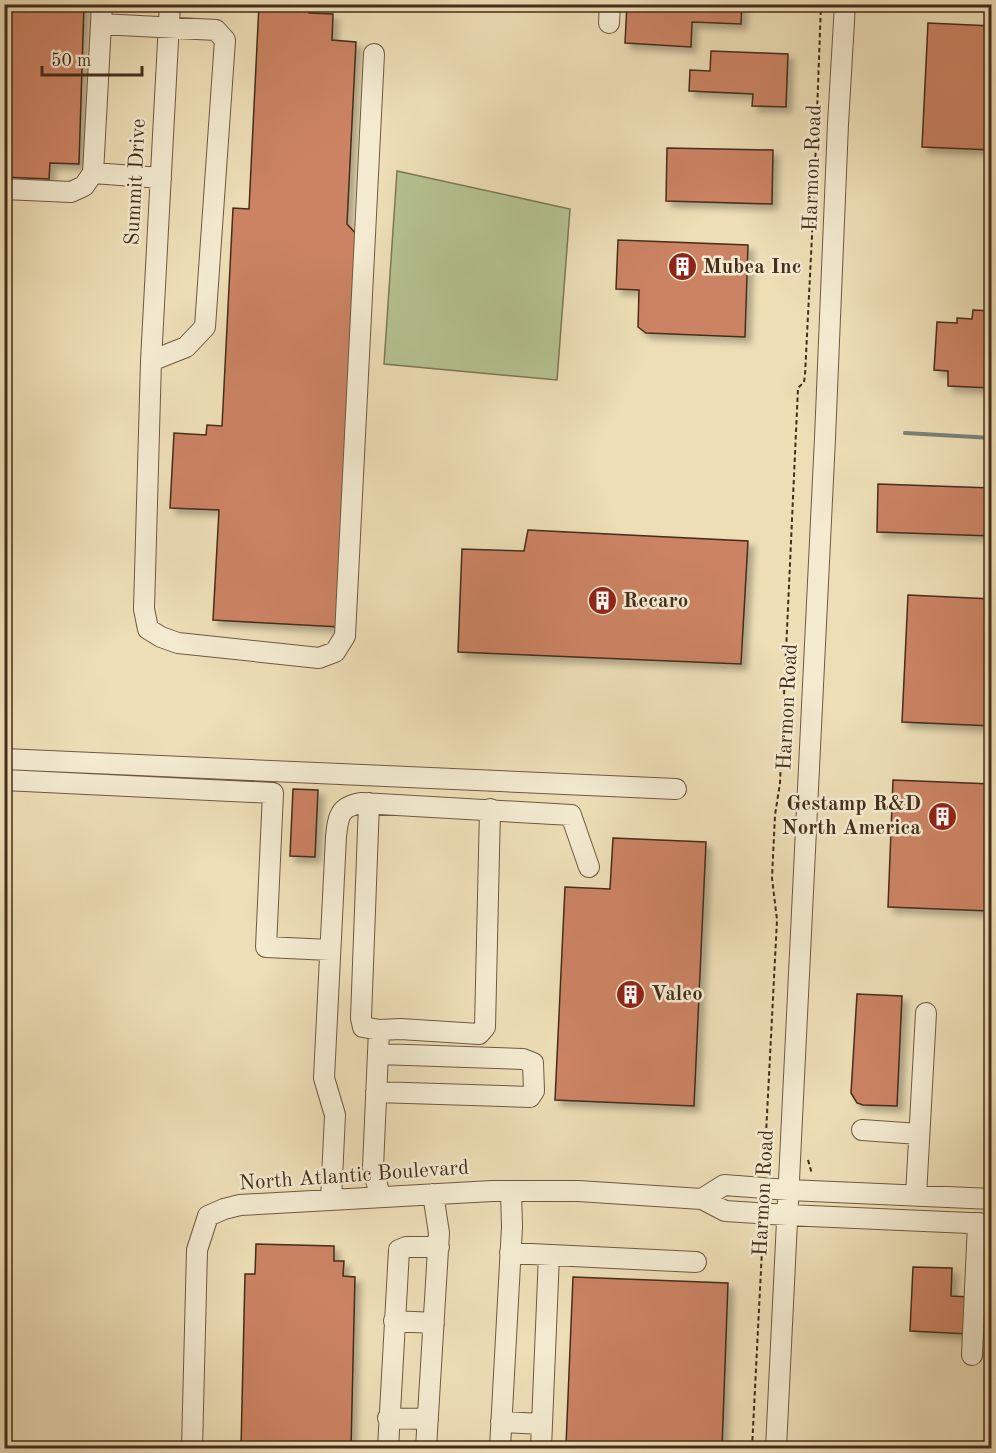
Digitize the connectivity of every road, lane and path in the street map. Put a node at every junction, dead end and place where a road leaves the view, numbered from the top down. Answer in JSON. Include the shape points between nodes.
{"nodes":[{"id":1,"x":102,"y":4,"type":"edge"},
{"id":2,"x":821,"y":4,"type":"edge"},
{"id":3,"x":845,"y":4,"type":"edge"},
{"id":4,"x":170,"y":5,"type":"edge"},
{"id":5,"x":101,"y":24,"type":"junction"},
{"id":6,"x":168,"y":29,"type":"junction"},
{"id":7,"x":374,"y":54,"type":"dead end"},
{"id":8,"x":93,"y":173,"type":"junction"},
{"id":9,"x":161,"y":178,"type":"junction"},
{"id":10,"x":4,"y":189,"type":"edge"},
{"id":11,"x":151,"y":361,"type":"junction"},
{"id":12,"x":4,"y":759,"type":"edge"},
{"id":13,"x":4,"y":780,"type":"edge"},
{"id":14,"x":676,"y":789,"type":"dead end"},
{"id":15,"x":369,"y":803,"type":"junction"},
{"id":16,"x":490,"y":809,"type":"junction"},
{"id":17,"x":589,"y":867,"type":"dead end"},
{"id":18,"x":330,"y":950,"type":"junction"},
{"id":19,"x":926,"y":1013,"type":"dead end"},
{"id":20,"x":379,"y":1030,"type":"junction"},
{"id":21,"x":378,"y":1054,"type":"junction"},
{"id":22,"x":376,"y":1092,"type":"junction"},
{"id":23,"x":862,"y":1130,"type":"dead end"},
{"id":24,"x":919,"y":1134,"type":"junction"},
{"id":25,"x":807,"y":1154,"type":"dead end"},
{"id":26,"x":814,"y":1178,"type":"dead end"},
{"id":27,"x":764,"y":1188,"type":"junction"},
{"id":28,"x":789,"y":1190,"type":"junction"},
{"id":29,"x":510,"y":1191,"type":"junction"},
{"id":30,"x":433,"y":1194,"type":"junction"},
{"id":31,"x":916,"y":1196,"type":"junction"},
{"id":32,"x":380,"y":1197,"type":"junction"},
{"id":33,"x":950,"y":1197,"type":"junction"},
{"id":34,"x":331,"y":1199,"type":"junction"},
{"id":35,"x":702,"y":1199,"type":"junction"},
{"id":36,"x":992,"y":1199,"type":"edge"},
{"id":37,"x":763,"y":1214,"type":"junction"},
{"id":38,"x":787,"y":1215,"type":"junction"},
{"id":39,"x":949,"y":1222,"type":"junction"},
{"id":40,"x":985,"y":1224,"type":"edge"},
{"id":41,"x":439,"y":1247,"type":"junction"},
{"id":42,"x":510,"y":1253,"type":"junction"},
{"id":43,"x":549,"y":1254,"type":"junction"},
{"id":44,"x":696,"y":1262,"type":"dead end"},
{"id":45,"x":394,"y":1321,"type":"junction"},
{"id":46,"x":434,"y":1323,"type":"junction"},
{"id":47,"x":972,"y":1355,"type":"dead end"},
{"id":48,"x":388,"y":1418,"type":"junction"},
{"id":49,"x":428,"y":1419,"type":"junction"},
{"id":50,"x":501,"y":1422,"type":"junction"},
{"id":51,"x":542,"y":1424,"type":"junction"},
{"id":52,"x":192,"y":1449,"type":"edge"},
{"id":53,"x":388,"y":1449,"type":"edge"},
{"id":54,"x":426,"y":1449,"type":"edge"},
{"id":55,"x":500,"y":1449,"type":"edge"},
{"id":56,"x":541,"y":1449,"type":"edge"},
{"id":57,"x":752,"y":1449,"type":"edge"},
{"id":58,"x":776,"y":1449,"type":"edge"}],
"edges":[{"from":1,"to":5,"type":"street"},
{"from":2,"to":27,"type":"path","via":[[805,375],[798,388],[780,783],[775,815],[772,878],[777,920]]},
{"from":3,"to":28,"type":"street","name":"Harmon Road"},
{"from":4,"to":6,"type":"street","name":"Summit Drive"},
{"from":5,"to":6,"type":"street"},
{"from":5,"to":8,"type":"street"},
{"from":6,"to":9,"type":"street","name":"Summit Drive"},
{"from":6,"to":11,"type":"street","via":[[216,30],[225,40],[205,327],[186,347]]},
{"from":7,"to":11,"type":"street","name":"Summit Drive","via":[[345,636],[335,652],[319,658],[178,643],[148,629],[144,609]]},
{"from":8,"to":9,"type":"street"},
{"from":8,"to":10,"type":"street","via":[[84,186],[71,192]]},
{"from":9,"to":11,"type":"street","name":"Summit Drive"},
{"from":12,"to":14,"type":"street"},
{"from":13,"to":18,"type":"street","via":[[273,793],[266,947]]},
{"from":15,"to":16,"type":"street"},
{"from":15,"to":18,"type":"street","via":[[352,804],[337,820]]},
{"from":15,"to":20,"type":"street","via":[[361,1018],[363,1027]]},
{"from":16,"to":17,"type":"street","via":[[571,815]]},
{"from":16,"to":20,"type":"street","via":[[485,1027],[479,1034]]},
{"from":18,"to":34,"type":"street","via":[[324,1078],[335,1114]]},
{"from":19,"to":24,"type":"street"},
{"from":20,"to":21,"type":"street"},
{"from":21,"to":22,"type":"street"},
{"from":21,"to":22,"type":"street","via":[[523,1059],[533,1063],[534,1091],[530,1097]]},
{"from":22,"to":32,"type":"street","via":[[373,1167]]},
{"from":23,"to":24,"type":"street"},
{"from":24,"to":31,"type":"street"},
{"from":25,"to":26,"type":"path"},
{"from":27,"to":28,"type":"street"},
{"from":27,"to":35,"type":"street","via":[[724,1185]]},
{"from":28,"to":31,"type":"street"},
{"from":28,"to":38,"type":"street","name":"Harmon Road"},
{"from":29,"to":30,"type":"street","name":"North Atlantic Boulevard"},
{"from":29,"to":35,"type":"street","name":"North Atlantic Boulevard"},
{"from":29,"to":42,"type":"street"},
{"from":30,"to":32,"type":"street","name":"North Atlantic Boulevard"},
{"from":30,"to":41,"type":"street"},
{"from":31,"to":33,"type":"street"},
{"from":32,"to":34,"type":"street","name":"North Atlantic Boulevard"},
{"from":33,"to":36,"type":"street"},
{"from":33,"to":39,"type":"street"},
{"from":34,"to":52,"type":"street","name":"North Atlantic Boulevard","via":[[240,1205],[208,1216],[196,1250]]},
{"from":35,"to":37,"type":"street","name":"North Atlantic Boulevard","via":[[724,1211]]},
{"from":37,"to":38,"type":"street","name":"North Atlantic Boulevard"},
{"from":37,"to":57,"type":"path"},
{"from":38,"to":39,"type":"street","name":"North Atlantic Boulevard"},
{"from":38,"to":58,"type":"street","name":"Harmon Road"},
{"from":39,"to":40,"type":"street","name":"North Atlantic Boulevard"},
{"from":40,"to":47,"type":"street"},
{"from":41,"to":45,"type":"street","via":[[399,1250]]},
{"from":41,"to":46,"type":"street"},
{"from":42,"to":43,"type":"street"},
{"from":42,"to":50,"type":"street"},
{"from":43,"to":44,"type":"street"},
{"from":43,"to":51,"type":"street"},
{"from":45,"to":46,"type":"street"},
{"from":45,"to":48,"type":"street"},
{"from":46,"to":49,"type":"street"},
{"from":48,"to":49,"type":"street"},
{"from":48,"to":53,"type":"street"},
{"from":49,"to":54,"type":"street"},
{"from":50,"to":51,"type":"street"},
{"from":50,"to":55,"type":"street"},
{"from":51,"to":56,"type":"street"}]}
